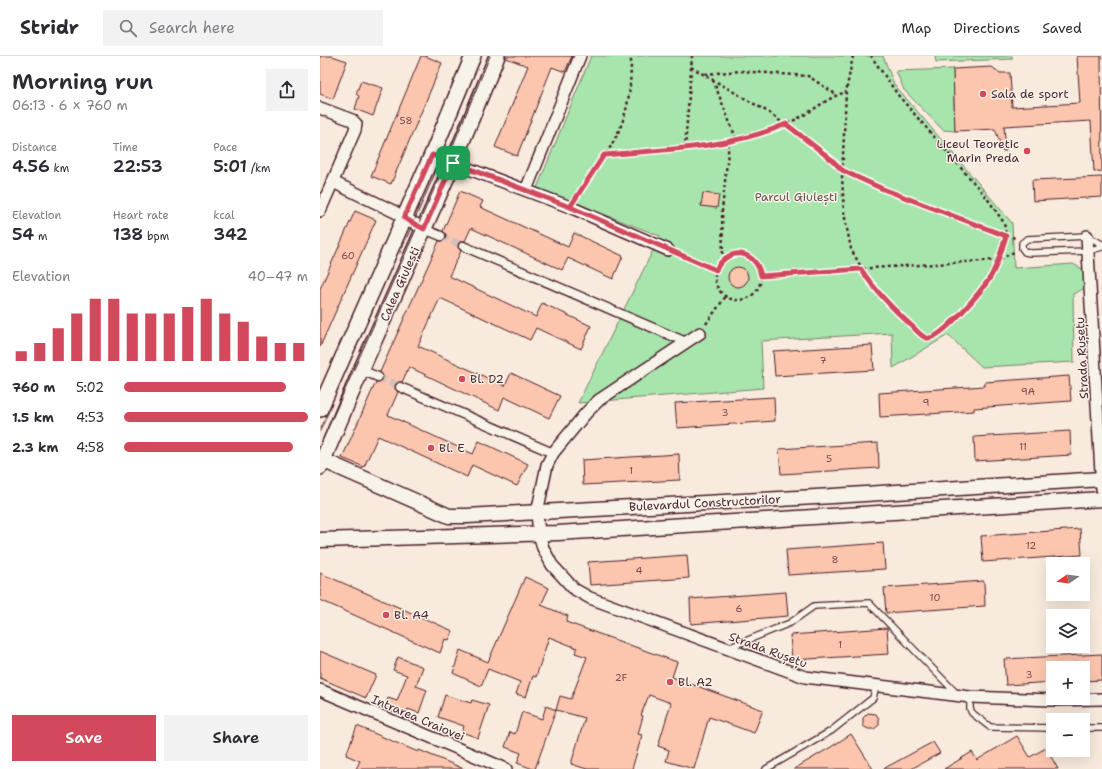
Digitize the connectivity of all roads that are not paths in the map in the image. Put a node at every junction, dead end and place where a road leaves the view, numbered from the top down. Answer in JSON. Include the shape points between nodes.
{"nodes":[{"id":1,"x":473,"y":56,"type":"edge"},
{"id":2,"x":580,"y":56,"type":"edge"},
{"id":3,"x":494,"y":57,"type":"edge"},
{"id":4,"x":320,"y":108,"type":"edge"},
{"id":5,"x":432,"y":155,"type":"junction"},
{"id":6,"x":453,"y":163,"type":"junction"},
{"id":7,"x":333,"y":182,"type":"junction"},
{"id":8,"x":526,"y":190,"type":"junction"},
{"id":9,"x":320,"y":211,"type":"edge"},
{"id":10,"x":404,"y":218,"type":"junction"},
{"id":11,"x":424,"y":229,"type":"junction"},
{"id":12,"x":441,"y":236,"type":"tunnel mouth"},
{"id":13,"x":1087,"y":236,"type":"junction"},
{"id":14,"x":463,"y":246,"type":"tunnel mouth"},
{"id":15,"x":1102,"y":246,"type":"edge"},
{"id":16,"x":668,"y":250,"type":"road end"},
{"id":17,"x":1088,"y":251,"type":"junction"},
{"id":18,"x":700,"y":333,"type":"road end"},
{"id":19,"x":686,"y":342,"type":"junction"},
{"id":20,"x":361,"y":370,"type":"junction"},
{"id":21,"x":378,"y":377,"type":"tunnel mouth"},
{"id":22,"x":400,"y":387,"type":"tunnel mouth"},
{"id":23,"x":320,"y":409,"type":"edge"},
{"id":24,"x":553,"y":453,"type":"junction"},
{"id":25,"x":321,"y":462,"type":"edge"},
{"id":26,"x":1102,"y":482,"type":"edge"},
{"id":27,"x":833,"y":496,"type":"junction"},
{"id":28,"x":1102,"y":499,"type":"edge"},
{"id":29,"x":537,"y":513,"type":"junction"},
{"id":30,"x":449,"y":516,"type":"junction"},
{"id":31,"x":835,"y":516,"type":"junction"},
{"id":32,"x":539,"y":534,"type":"junction"},
{"id":33,"x":450,"y":536,"type":"junction"},
{"id":34,"x":320,"y":540,"type":"edge"},
{"id":35,"x":726,"y":648,"type":"junction"},
{"id":36,"x":876,"y":686,"type":"junction"},
{"id":37,"x":320,"y":690,"type":"edge"},
{"id":38,"x":958,"y":695,"type":"junction"},
{"id":39,"x":970,"y":697,"type":"junction"},
{"id":40,"x":1102,"y":699,"type":"edge"},
{"id":41,"x":1046,"y":728,"type":"edge"},
{"id":42,"x":1090,"y":728,"type":"edge"},
{"id":43,"x":1102,"y":728,"type":"edge"},
{"id":44,"x":506,"y":769,"type":"edge"},
{"id":45,"x":766,"y":769,"type":"edge"}],
"edges":[{"from":1,"to":5,"type":"main road","name":"Calea Giulești"},
{"from":2,"to":8,"type":"street"},
{"from":3,"to":6,"type":"main road","name":"Calea Giulești"},
{"from":4,"to":7,"type":"street","via":[[352,120],[356,124]]},
{"from":5,"to":6,"type":"street"},
{"from":5,"to":10,"type":"main road","name":"Calea Giulești"},
{"from":6,"to":8,"type":"street"},
{"from":6,"to":11,"type":"main road","name":"Calea Giulești"},
{"from":7,"to":9,"type":"street"},
{"from":7,"to":10,"type":"street"},
{"from":8,"to":16,"type":"street"},
{"from":10,"to":11,"type":"street"},
{"from":10,"to":23,"type":"main road","name":"Calea Giulești"},
{"from":11,"to":12,"type":"street"},
{"from":11,"to":20,"type":"main road","name":"Calea Giulești"},
{"from":13,"to":15,"type":"lane"},
{"from":13,"to":17,"type":"street","name":"Strada Rușețu"},
{"from":13,"to":17,"type":"lane","via":[[1024,240],[1022,248],[1030,253]]},
{"from":14,"to":19,"type":"street"},
{"from":15,"to":17,"type":"lane"},
{"from":17,"to":26,"type":"street","name":"Strada Rușețu"},
{"from":18,"to":19,"type":"street","name":"Strada Rușețu"},
{"from":19,"to":24,"type":"street","name":"Strada Rușețu","via":[[598,400]]},
{"from":20,"to":21,"type":"street"},
{"from":20,"to":25,"type":"main road","name":"Calea Giulești"},
{"from":22,"to":24,"type":"street"},
{"from":24,"to":29,"type":"street","name":"Strada Rușețu","via":[[547,465]]},
{"from":25,"to":30,"type":"street","name":"Bulevardul Constructorilor"},
{"from":26,"to":27,"type":"street","name":"Bulevardul Constructorilor"},
{"from":27,"to":29,"type":"street","name":"Bulevardul Constructorilor"},
{"from":27,"to":31,"type":"street"},
{"from":28,"to":31,"type":"street","name":"Bulevardul Constructorilor"},
{"from":29,"to":30,"type":"street","name":"Bulevardul Constructorilor"},
{"from":29,"to":32,"type":"street","name":"Strada Rușețu"},
{"from":30,"to":33,"type":"street"},
{"from":31,"to":32,"type":"street","name":"Bulevardul Constructorilor"},
{"from":32,"to":33,"type":"street","name":"Bulevardul Constructorilor"},
{"from":32,"to":35,"type":"street","name":"Strada Rușețu","via":[[552,565],[574,589],[590,598]]},
{"from":33,"to":34,"type":"street","name":"Bulevardul Constructorilor"},
{"from":35,"to":36,"type":"street","name":"Strada Rușețu","via":[[804,677]]},
{"from":35,"to":38,"type":"lane","via":[[790,623],[814,606],[869,603]]},
{"from":36,"to":38,"type":"street","name":"Strada Rușețu"},
{"from":36,"to":45,"type":"lane","via":[[873,698],[831,731]]},
{"from":37,"to":44,"type":"street","name":"Intrarea Craiovei"},
{"from":38,"to":39,"type":"street","name":"Strada Rușețu"},
{"from":39,"to":40,"type":"street","name":"Strada Rușețu"},
{"from":39,"to":41,"type":"lane","via":[[972,713],[990,727]]},
{"from":42,"to":43,"type":"lane"}]}
